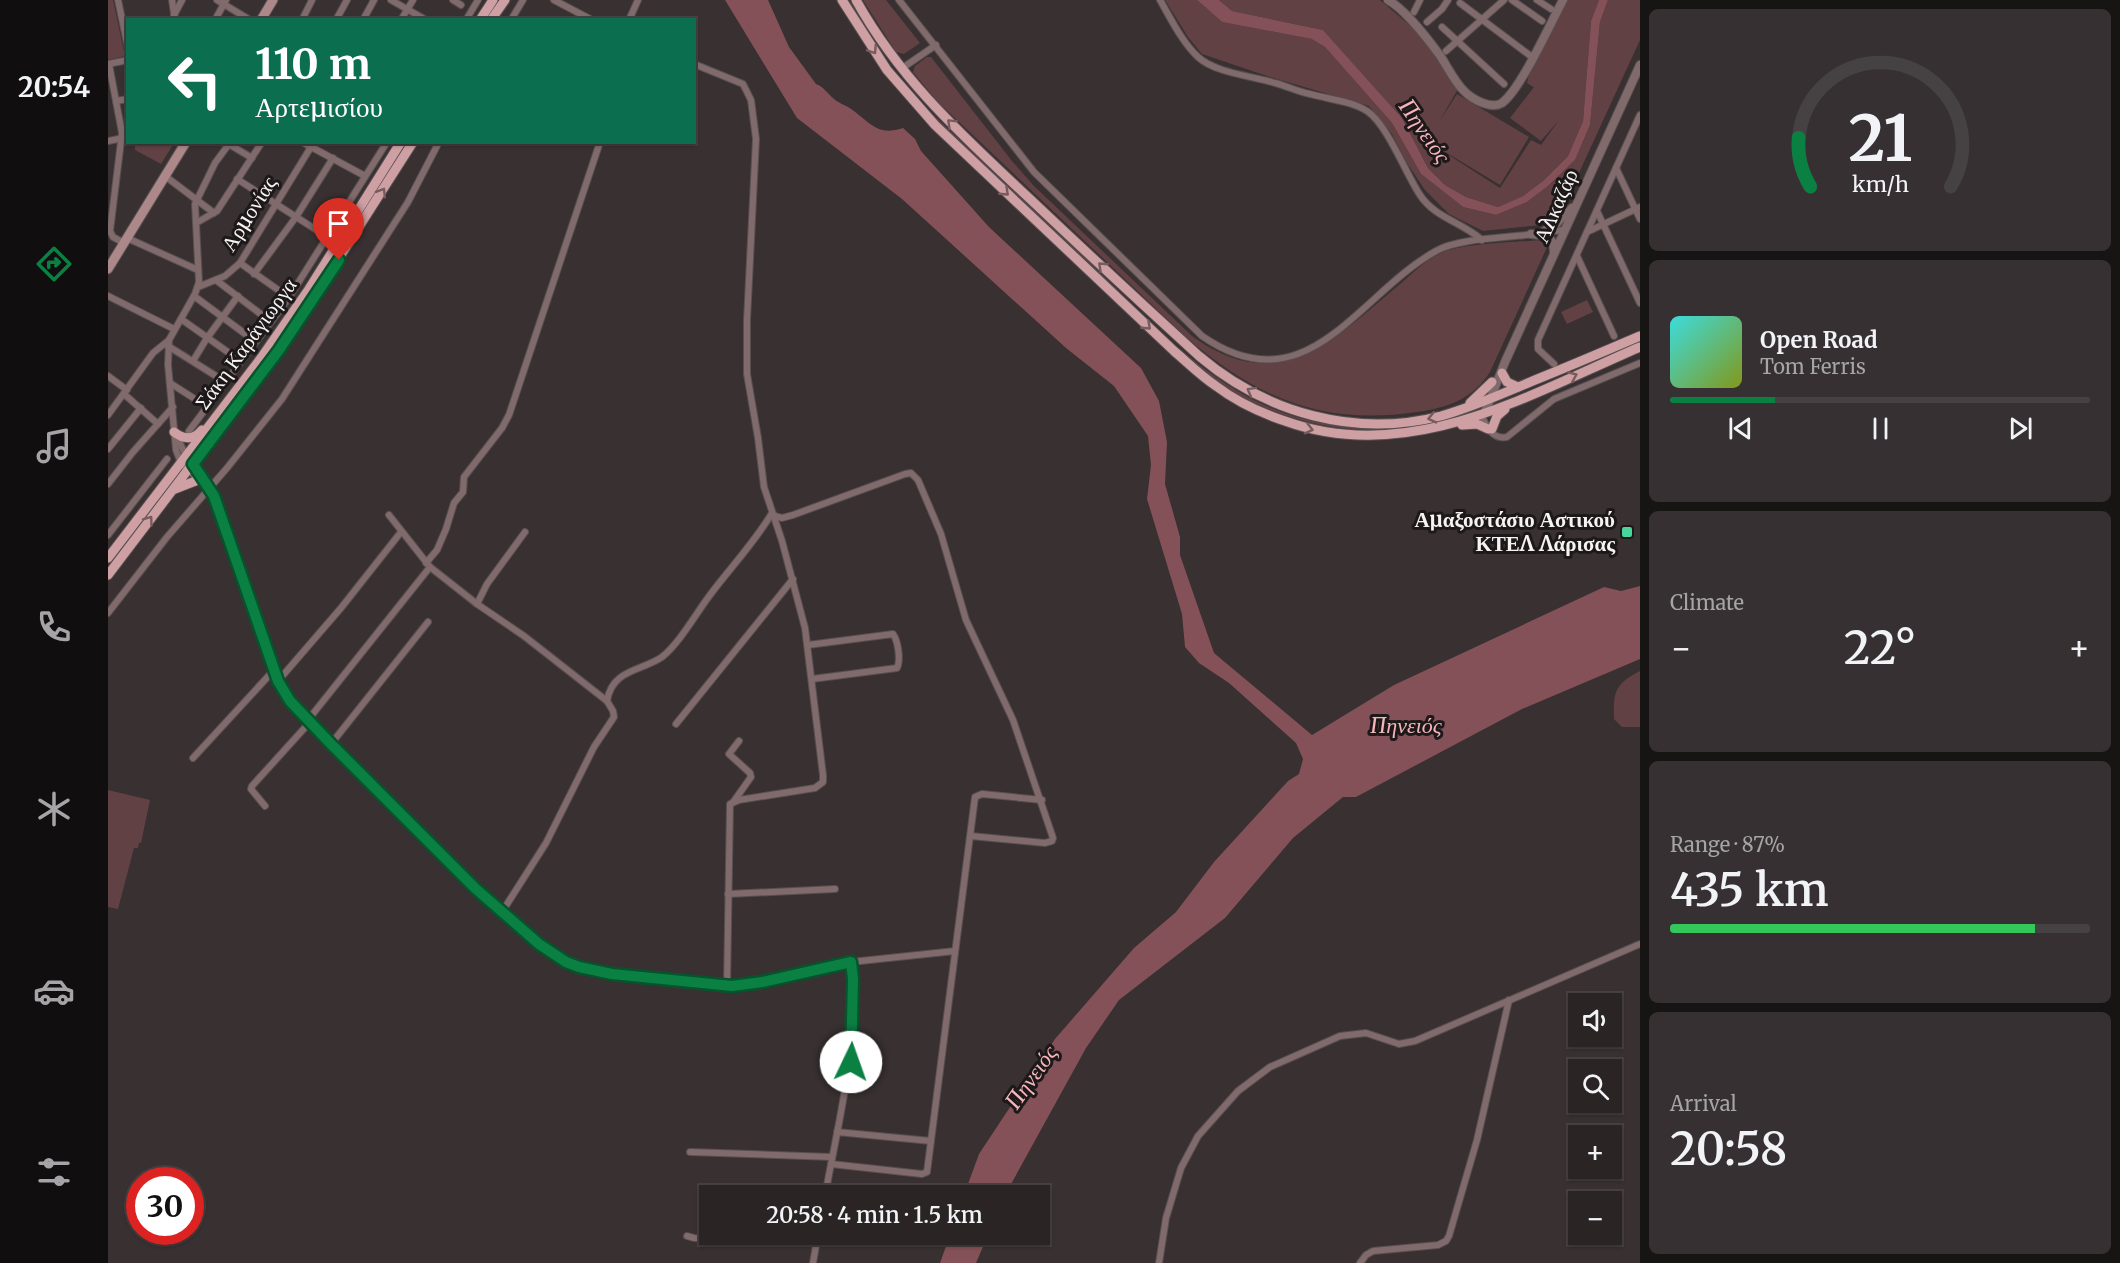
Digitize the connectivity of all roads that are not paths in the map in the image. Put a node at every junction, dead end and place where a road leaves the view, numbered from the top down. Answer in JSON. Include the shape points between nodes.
{"nodes":[{"id":1,"x":118,"y":0,"type":"edge"},
{"id":2,"x":172,"y":0,"type":"edge"},
{"id":3,"x":182,"y":0,"type":"edge"},
{"id":4,"x":217,"y":0,"type":"edge"},
{"id":5,"x":273,"y":0,"type":"edge"},
{"id":6,"x":312,"y":0,"type":"edge"},
{"id":7,"x":347,"y":0,"type":"edge"},
{"id":8,"x":374,"y":0,"type":"edge"},
{"id":9,"x":391,"y":0,"type":"edge"},
{"id":10,"x":413,"y":0,"type":"edge"},
{"id":11,"x":453,"y":0,"type":"edge"},
{"id":12,"x":478,"y":0,"type":"edge"},
{"id":13,"x":493,"y":0,"type":"edge"},
{"id":14,"x":505,"y":0,"type":"edge"},
{"id":15,"x":523,"y":0,"type":"edge"},
{"id":16,"x":555,"y":0,"type":"edge"},
{"id":17,"x":638,"y":0,"type":"edge"},
{"id":18,"x":842,"y":0,"type":"edge"},
{"id":19,"x":856,"y":0,"type":"edge"},
{"id":20,"x":899,"y":0,"type":"edge"},
{"id":21,"x":1160,"y":0,"type":"edge"},
{"id":22,"x":1388,"y":0,"type":"edge"},
{"id":23,"x":1420,"y":0,"type":"edge"},
{"id":24,"x":1448,"y":0,"type":"edge"},
{"id":25,"x":1504,"y":0,"type":"edge"},
{"id":26,"x":1512,"y":0,"type":"edge"},
{"id":27,"x":1537,"y":0,"type":"edge"},
{"id":28,"x":1563,"y":0,"type":"edge"},
{"id":29,"x":225,"y":2,"type":"edge"},
{"id":30,"x":1460,"y":3,"type":"dead end"},
{"id":31,"x":461,"y":5,"type":"dead end"},
{"id":32,"x":408,"y":9,"type":"junction"},
{"id":33,"x":1551,"y":9,"type":"dead end"},
{"id":34,"x":1414,"y":12,"type":"dead end"},
{"id":35,"x":175,"y":17,"type":"edge"},
{"id":36,"x":303,"y":17,"type":"edge"},
{"id":37,"x":216,"y":18,"type":"edge"},
{"id":38,"x":246,"y":18,"type":"edge"},
{"id":39,"x":262,"y":18,"type":"edge"},
{"id":40,"x":337,"y":18,"type":"edge"},
{"id":41,"x":364,"y":18,"type":"edge"},
{"id":42,"x":402,"y":18,"type":"edge"},
{"id":43,"x":423,"y":18,"type":"edge"},
{"id":44,"x":467,"y":18,"type":"edge"},
{"id":45,"x":481,"y":18,"type":"edge"},
{"id":46,"x":492,"y":18,"type":"edge"},
{"id":47,"x":512,"y":18,"type":"edge"},
{"id":48,"x":588,"y":18,"type":"edge"},
{"id":49,"x":630,"y":18,"type":"edge"},
{"id":50,"x":1482,"y":19,"type":"junction"},
{"id":51,"x":1542,"y":21,"type":"dead end"},
{"id":52,"x":1427,"y":22,"type":"dead end"},
{"id":53,"x":1442,"y":27,"type":"dead end"},
{"id":54,"x":126,"y":38,"type":"edge"},
{"id":55,"x":1458,"y":42,"type":"junction"},
{"id":56,"x":936,"y":45,"type":"junction"},
{"id":57,"x":1446,"y":51,"type":"dead end"},
{"id":58,"x":1532,"y":57,"type":"junction"},
{"id":59,"x":126,"y":60,"type":"edge"},
{"id":60,"x":108,"y":64,"type":"edge"},
{"id":61,"x":696,"y":65,"type":"edge"},
{"id":62,"x":1640,"y":65,"type":"edge"},
{"id":63,"x":901,"y":69,"type":"junction"},
{"id":64,"x":1504,"y":84,"type":"dead end"},
{"id":65,"x":113,"y":100,"type":"edge"},
{"id":66,"x":1640,"y":115,"type":"edge"},
{"id":67,"x":1635,"y":125,"type":"junction"},
{"id":68,"x":1640,"y":135,"type":"edge"},
{"id":69,"x":124,"y":137,"type":"edge"},
{"id":70,"x":108,"y":141,"type":"edge"},
{"id":71,"x":185,"y":144,"type":"edge"},
{"id":72,"x":227,"y":144,"type":"edge"},
{"id":73,"x":230,"y":144,"type":"edge"},
{"id":74,"x":261,"y":144,"type":"edge"},
{"id":75,"x":386,"y":144,"type":"edge"},
{"id":76,"x":400,"y":144,"type":"edge"},
{"id":77,"x":412,"y":144,"type":"edge"},
{"id":78,"x":438,"y":144,"type":"edge"},
{"id":79,"x":599,"y":144,"type":"edge"},
{"id":80,"x":312,"y":145,"type":"edge"},
{"id":81,"x":252,"y":158,"type":"junction"},
{"id":82,"x":333,"y":158,"type":"junction"},
{"id":83,"x":1616,"y":168,"type":"junction"},
{"id":84,"x":165,"y":176,"type":"junction"},
{"id":85,"x":365,"y":176,"type":"junction"},
{"id":86,"x":237,"y":179,"type":"junction"},
{"id":87,"x":197,"y":199,"type":"junction"},
{"id":88,"x":276,"y":204,"type":"junction"},
{"id":89,"x":1576,"y":205,"type":"junction"},
{"id":90,"x":1638,"y":208,"type":"edge"},
{"id":91,"x":1597,"y":211,"type":"junction"},
{"id":92,"x":214,"y":213,"type":"junction"},
{"id":93,"x":296,"y":217,"type":"junction"},
{"id":94,"x":1640,"y":219,"type":"edge"},
{"id":95,"x":196,"y":223,"type":"junction"},
{"id":96,"x":1603,"y":224,"type":"junction"},
{"id":97,"x":1565,"y":230,"type":"junction"},
{"id":98,"x":1587,"y":232,"type":"junction"},
{"id":99,"x":1541,"y":233,"type":"junction"},
{"id":100,"x":1531,"y":234,"type":"junction"},
{"id":101,"x":328,"y":238,"type":"junction"},
{"id":102,"x":1482,"y":240,"type":"junction"},
{"id":103,"x":126,"y":241,"type":"junction"},
{"id":104,"x":1554,"y":254,"type":"junction"},
{"id":105,"x":1577,"y":256,"type":"junction"},
{"id":106,"x":240,"y":263,"type":"junction"},
{"id":107,"x":108,"y":269,"type":"edge"},
{"id":108,"x":198,"y":270,"type":"junction"},
{"id":109,"x":254,"y":274,"type":"junction"},
{"id":110,"x":216,"y":280,"type":"junction"},
{"id":111,"x":198,"y":287,"type":"junction"},
{"id":112,"x":281,"y":292,"type":"dead end"},
{"id":113,"x":108,"y":296,"type":"edge"},
{"id":114,"x":194,"y":296,"type":"junction"},
{"id":115,"x":238,"y":296,"type":"junction"},
{"id":116,"x":1640,"y":303,"type":"edge"},
{"id":117,"x":262,"y":315,"type":"dead end"},
{"id":118,"x":222,"y":317,"type":"junction"},
{"id":119,"x":181,"y":319,"type":"junction"},
{"id":120,"x":174,"y":329,"type":"junction"},
{"id":121,"x":248,"y":336,"type":"dead end"},
{"id":122,"x":1614,"y":336,"type":"dead end"},
{"id":123,"x":1640,"y":336,"type":"edge"},
{"id":124,"x":207,"y":338,"type":"junction"},
{"id":125,"x":169,"y":343,"type":"junction"},
{"id":126,"x":1640,"y":347,"type":"edge"},
{"id":127,"x":232,"y":355,"type":"dead end"},
{"id":128,"x":193,"y":361,"type":"junction"},
{"id":129,"x":1505,"y":362,"type":"junction"},
{"id":130,"x":1554,"y":364,"type":"dead end"},
{"id":131,"x":1638,"y":366,"type":"edge"},
{"id":132,"x":1502,"y":373,"type":"junction"},
{"id":133,"x":108,"y":375,"type":"edge"},
{"id":134,"x":216,"y":376,"type":"dead end"},
{"id":135,"x":1492,"y":382,"type":"junction"},
{"id":136,"x":170,"y":383,"type":"junction"},
{"id":137,"x":1518,"y":387,"type":"junction"},
{"id":138,"x":126,"y":392,"type":"junction"},
{"id":139,"x":1520,"y":399,"type":"junction"},
{"id":140,"x":1487,"y":400,"type":"junction"},
{"id":141,"x":198,"y":401,"type":"dead end"},
{"id":142,"x":173,"y":407,"type":"junction"},
{"id":143,"x":141,"y":408,"type":"junction"},
{"id":144,"x":1455,"y":411,"type":"junction"},
{"id":145,"x":1483,"y":413,"type":"junction"},
{"id":146,"x":108,"y":415,"type":"edge"},
{"id":147,"x":158,"y":424,"type":"junction"},
{"id":148,"x":209,"y":426,"type":"junction"},
{"id":149,"x":1445,"y":426,"type":"junction"},
{"id":150,"x":189,"y":431,"type":"dead end"},
{"id":151,"x":174,"y":432,"type":"junction"},
{"id":152,"x":1492,"y":432,"type":"junction"},
{"id":153,"x":108,"y":448,"type":"edge"},
{"id":154,"x":167,"y":459,"type":"dead end"},
{"id":155,"x":187,"y":463,"type":"junction"},
{"id":156,"x":198,"y":480,"type":"junction"},
{"id":157,"x":108,"y":484,"type":"edge"},
{"id":158,"x":209,"y":487,"type":"junction"},
{"id":159,"x":170,"y":491,"type":"junction"},
{"id":160,"x":389,"y":515,"type":"dead end"},
{"id":161,"x":774,"y":515,"type":"junction"},
{"id":162,"x":401,"y":532,"type":"junction"},
{"id":163,"x":525,"y":532,"type":"dead end"},
{"id":164,"x":108,"y":535,"type":"edge"},
{"id":165,"x":108,"y":558,"type":"edge"},
{"id":166,"x":428,"y":565,"type":"junction"},
{"id":167,"x":108,"y":575,"type":"edge"},
{"id":168,"x":793,"y":579,"type":"junction"},
{"id":169,"x":477,"y":604,"type":"junction"},
{"id":170,"x":108,"y":613,"type":"edge"},
{"id":171,"x":428,"y":622,"type":"dead end"},
{"id":172,"x":807,"y":645,"type":"junction"},
{"id":173,"x":274,"y":670,"type":"junction"},
{"id":174,"x":812,"y":679,"type":"junction"},
{"id":175,"x":278,"y":681,"type":"junction"},
{"id":176,"x":607,"y":702,"type":"junction"},
{"id":177,"x":309,"y":721,"type":"junction"},
{"id":178,"x":676,"y":724,"type":"dead end"},
{"id":179,"x":739,"y":741,"type":"dead end"},
{"id":180,"x":331,"y":744,"type":"junction"},
{"id":181,"x":193,"y":758,"type":"dead end"},
{"id":182,"x":1042,"y":800,"type":"junction"},
{"id":183,"x":734,"y":801,"type":"junction"},
{"id":184,"x":266,"y":806,"type":"dead end"},
{"id":185,"x":972,"y":836,"type":"junction"},
{"id":186,"x":835,"y":889,"type":"dead end"},
{"id":187,"x":728,"y":894,"type":"junction"},
{"id":188,"x":501,"y":912,"type":"junction"},
{"id":189,"x":1640,"y":944,"type":"edge"},
{"id":190,"x":955,"y":951,"type":"junction"},
{"id":191,"x":851,"y":962,"type":"junction"},
{"id":192,"x":727,"y":986,"type":"junction"},
{"id":193,"x":1509,"y":1000,"type":"junction"},
{"id":194,"x":837,"y":1132,"type":"junction"},
{"id":195,"x":931,"y":1141,"type":"junction"},
{"id":196,"x":690,"y":1152,"type":"dead end"},
{"id":197,"x":832,"y":1160,"type":"junction"},
{"id":198,"x":827,"y":1185,"type":"edge"},
{"id":199,"x":687,"y":1236,"type":"dead end"},
{"id":200,"x":699,"y":1238,"type":"edge"},
{"id":201,"x":816,"y":1245,"type":"edge"},
{"id":202,"x":813,"y":1263,"type":"edge"},
{"id":203,"x":1160,"y":1263,"type":"edge"},
{"id":204,"x":1360,"y":1263,"type":"edge"}],
"edges":[{"from":1,"to":54,"type":"street"},
{"from":2,"to":35,"type":"street"},
{"from":3,"to":35,"type":"street"},
{"from":4,"to":29,"type":"street"},
{"from":5,"to":39,"type":"main road"},
{"from":6,"to":36,"type":"street"},
{"from":7,"to":40,"type":"street"},
{"from":8,"to":41,"type":"street"},
{"from":9,"to":32,"type":"street"},
{"from":10,"to":32,"type":"street"},
{"from":11,"to":31,"type":"street"},
{"from":12,"to":44,"type":"street"},
{"from":13,"to":45,"type":"main road"},
{"from":14,"to":46,"type":"main road"},
{"from":15,"to":47,"type":"street"},
{"from":16,"to":48,"type":"street"},
{"from":17,"to":49,"type":"street"},
{"from":18,"to":149,"type":"main road","one_way":true,"via":[[886,70],[935,125],[1216,386],[1260,412],[1324,432],[1387,436]]},
{"from":19,"to":63,"type":"main road"},
{"from":20,"to":56,"type":"street"},
{"from":21,"to":102,"type":"street","via":[[1189,46],[1203,60],[1246,78],[1274,82],[1366,110],[1383,130],[1421,197],[1436,213]]},
{"from":22,"to":58,"type":"street","via":[[1430,42],[1464,91],[1493,106],[1502,103],[1514,88]]},
{"from":23,"to":34,"type":"street"},
{"from":24,"to":52,"type":"street"},
{"from":25,"to":50,"type":"street"},
{"from":26,"to":51,"type":"street"},
{"from":27,"to":33,"type":"street"},
{"from":28,"to":58,"type":"street"},
{"from":29,"to":37,"type":"street"},
{"from":29,"to":38,"type":"street"},
{"from":30,"to":50,"type":"street"},
{"from":32,"to":42,"type":"street"},
{"from":32,"to":43,"type":"street"},
{"from":50,"to":55,"type":"street"},
{"from":50,"to":58,"type":"street"},
{"from":53,"to":55,"type":"street"},
{"from":55,"to":57,"type":"street"},
{"from":55,"to":64,"type":"street"},
{"from":56,"to":63,"type":"street"},
{"from":56,"to":102,"type":"street","via":[[1034,172],[1202,336],[1233,352],[1273,358],[1313,348],[1430,254],[1448,245]]},
{"from":59,"to":60,"type":"street"},
{"from":60,"to":65,"type":"street"},
{"from":61,"to":161,"type":"street","via":[[740,82],[750,94],[756,139],[747,363],[762,477]]},
{"from":62,"to":89,"type":"street","name":"Αλκαζάρ"},
{"from":144,"to":63,"type":"main road","one_way":true,"via":[[1394,423],[1334,421],[1276,404],[1221,373],[1175,335],[1008,178]]},
{"from":65,"to":69,"type":"street"},
{"from":66,"to":67,"type":"street"},
{"from":67,"to":68,"type":"street"},
{"from":67,"to":83,"type":"street"},
{"from":69,"to":70,"type":"street"},
{"from":69,"to":103,"type":"street","via":[[110,231],[113,237]]},
{"from":71,"to":84,"type":"main road"},
{"from":72,"to":87,"type":"street"},
{"from":73,"to":81,"type":"street"},
{"from":74,"to":81,"type":"street"},
{"from":75,"to":85,"type":"street"},
{"from":76,"to":148,"type":"main road","name":"Σάκη Καράγιωργα","via":[[291,315]]},
{"from":155,"to":77,"type":"main road","name":"Σάκη Καράγιωργα","one_way":true,"via":[[288,338]]},
{"from":78,"to":158,"type":"street","via":[[408,202],[296,378]]},
{"from":79,"to":166,"type":"street","via":[[509,416],[464,477],[463,492],[454,503]]},
{"from":80,"to":82,"type":"street"},
{"from":80,"to":88,"type":"street","name":"Αρμονίας"},
{"from":81,"to":86,"type":"street"},
{"from":82,"to":85,"type":"street"},
{"from":82,"to":93,"type":"street"},
{"from":83,"to":90,"type":"street"},
{"from":83,"to":91,"type":"street"},
{"from":84,"to":87,"type":"street"},
{"from":84,"to":103,"type":"main road"},
{"from":85,"to":101,"type":"street"},
{"from":86,"to":88,"type":"street"},
{"from":86,"to":92,"type":"street"},
{"from":87,"to":92,"type":"street"},
{"from":87,"to":95,"type":"street"},
{"from":88,"to":93,"type":"street"},
{"from":88,"to":106,"type":"street","name":"Αρμονίας"},
{"from":89,"to":97,"type":"street","name":"Αλκαζάρ"},
{"from":89,"to":99,"type":"street"},
{"from":90,"to":94,"type":"street"},
{"from":90,"to":96,"type":"street"},
{"from":91,"to":96,"type":"street"},
{"from":91,"to":98,"type":"street"},
{"from":92,"to":95,"type":"street"},
{"from":93,"to":101,"type":"street"},
{"from":93,"to":109,"type":"street"},
{"from":95,"to":108,"type":"street"},
{"from":96,"to":98,"type":"street"},
{"from":96,"to":116,"type":"street"},
{"from":97,"to":99,"type":"street"},
{"from":97,"to":104,"type":"street","name":"Αλκαζάρ"},
{"from":98,"to":105,"type":"street"},
{"from":99,"to":100,"type":"street"},
{"from":100,"to":102,"type":"street"},
{"from":100,"to":104,"type":"street","via":[[1549,237]]},
{"from":101,"to":150,"type":"street","via":[[268,328]]},
{"from":103,"to":107,"type":"main road"},
{"from":103,"to":108,"type":"street"},
{"from":104,"to":129,"type":"street","name":"Αλκαζάρ"},
{"from":105,"to":122,"type":"street"},
{"from":105,"to":130,"type":"street","via":[[1538,343],[1540,351]]},
{"from":106,"to":109,"type":"street"},
{"from":106,"to":110,"type":"street","name":"Αρμονίας"},
{"from":108,"to":111,"type":"street"},
{"from":109,"to":112,"type":"street"},
{"from":110,"to":111,"type":"street","name":"Αρμονίας"},
{"from":110,"to":115,"type":"street"},
{"from":111,"to":114,"type":"street"},
{"from":113,"to":120,"type":"street"},
{"from":114,"to":118,"type":"street"},
{"from":114,"to":119,"type":"street"},
{"from":115,"to":117,"type":"street"},
{"from":115,"to":118,"type":"street"},
{"from":118,"to":121,"type":"street"},
{"from":118,"to":124,"type":"street"},
{"from":119,"to":120,"type":"street"},
{"from":119,"to":124,"type":"street"},
{"from":120,"to":125,"type":"street"},
{"from":123,"to":137,"type":"main road"},
{"from":124,"to":127,"type":"street"},
{"from":124,"to":128,"type":"street"},
{"from":125,"to":128,"type":"street"},
{"from":125,"to":136,"type":"street"},
{"from":125,"to":138,"type":"street","via":[[153,353]]},
{"from":139,"to":126,"type":"main road","one_way":true},
{"from":128,"to":134,"type":"street"},
{"from":129,"to":132,"type":"street","name":"Αλκαζάρ"},
{"from":129,"to":135,"type":"street","name":"Αλκαζάρ"},
{"from":131,"to":152,"type":"street","via":[[1554,399],[1511,436],[1503,438]]},
{"from":132,"to":137,"type":"main road","via":[[1507,382]]},
{"from":132,"to":140,"type":"street","name":"Αλκαζάρ"},
{"from":133,"to":138,"type":"street"},
{"from":135,"to":140,"type":"street","name":"Αλκαζάρ"},
{"from":135,"to":144,"type":"main road","via":[[1474,400]]},
{"from":136,"to":141,"type":"street"},
{"from":136,"to":142,"type":"street"},
{"from":137,"to":140,"type":"main road"},
{"from":138,"to":143,"type":"street"},
{"from":138,"to":146,"type":"street"},
{"from":139,"to":145,"type":"main road"},
{"from":139,"to":152,"type":"main road","via":[[1497,416]]},
{"from":140,"to":144,"type":"main road"},
{"from":140,"to":145,"type":"street","name":"Αλκαζάρ"},
{"from":142,"to":147,"type":"street"},
{"from":142,"to":151,"type":"street"},
{"from":143,"to":147,"type":"street"},
{"from":143,"to":153,"type":"street"},
{"from":145,"to":149,"type":"main road"},
{"from":145,"to":152,"type":"street"},
{"from":147,"to":157,"type":"street"},
{"from":148,"to":151,"type":"main road","via":[[193,437]]},
{"from":148,"to":155,"type":"main road","name":"Σάκη Καράγιωργα"},
{"from":149,"to":152,"type":"main road","via":[[1477,424]]},
{"from":151,"to":155,"type":"street","via":[[176,450]]},
{"from":154,"to":164,"type":"street"},
{"from":155,"to":156,"type":"street"},
{"from":155,"to":158,"type":"street"},
{"from":155,"to":159,"type":"main road","name":"Σάκη Καράγιωργα"},
{"from":155,"to":165,"type":"main road","name":"Σάκη Καράγιωργα"},
{"from":156,"to":158,"type":"street"},
{"from":156,"to":159,"type":"main road"},
{"from":158,"to":170,"type":"street"},
{"from":158,"to":173,"type":"street","via":[[229,534]]},
{"from":167,"to":159,"type":"main road","name":"Σάκη Καράγιωργα","one_way":true},
{"from":160,"to":162,"type":"street"},
{"from":161,"to":168,"type":"street"},
{"from":161,"to":176,"type":"street","via":[[670,649],[621,678]]},
{"from":161,"to":182,"type":"street","via":[[788,517],[905,474],[915,475],[941,534],[966,620],[1013,720]]},
{"from":162,"to":166,"type":"street"},
{"from":162,"to":175,"type":"street"},
{"from":163,"to":169,"type":"street"},
{"from":166,"to":169,"type":"street"},
{"from":166,"to":177,"type":"street"},
{"from":168,"to":172,"type":"street"},
{"from":168,"to":178,"type":"street"},
{"from":169,"to":176,"type":"street"},
{"from":171,"to":180,"type":"street"},
{"from":172,"to":174,"type":"street"},
{"from":172,"to":174,"type":"street","via":[[891,634],[896,639],[897,668]]},
{"from":173,"to":175,"type":"street"},
{"from":173,"to":181,"type":"street"},
{"from":174,"to":183,"type":"street","via":[[823,782],[815,789]]},
{"from":175,"to":177,"type":"street"},
{"from":176,"to":188,"type":"street","via":[[614,717],[594,747],[546,843]]},
{"from":177,"to":180,"type":"street"},
{"from":177,"to":184,"type":"street","via":[[252,786]]},
{"from":179,"to":183,"type":"street","via":[[729,754],[751,777]]},
{"from":180,"to":188,"type":"street"},
{"from":182,"to":185,"type":"street","via":[[978,795]]},
{"from":182,"to":185,"type":"street","via":[[1052,841]]},
{"from":183,"to":187,"type":"street","via":[[729,807]]},
{"from":185,"to":190,"type":"street"},
{"from":186,"to":187,"type":"street"},
{"from":187,"to":192,"type":"street"},
{"from":188,"to":192,"type":"street","via":[[539,944],[579,967],[632,977]]},
{"from":189,"to":193,"type":"street"},
{"from":190,"to":191,"type":"street"},
{"from":190,"to":195,"type":"street"},
{"from":191,"to":192,"type":"street","via":[[743,986]]},
{"from":191,"to":194,"type":"street","via":[[852,1048]]},
{"from":193,"to":203,"type":"street","via":[[1407,1043],[1366,1033],[1340,1036],[1255,1077],[1206,1128],[1185,1158],[1166,1218]]},
{"from":193,"to":204,"type":"street","via":[[1477,1140],[1449,1236],[1438,1245],[1373,1251]]},
{"from":194,"to":195,"type":"street"},
{"from":194,"to":197,"type":"street"},
{"from":195,"to":197,"type":"street","via":[[927,1172],[922,1174]]},
{"from":196,"to":197,"type":"street"},
{"from":197,"to":198,"type":"street"},
{"from":199,"to":200,"type":"street"},
{"from":201,"to":202,"type":"street"}]}
